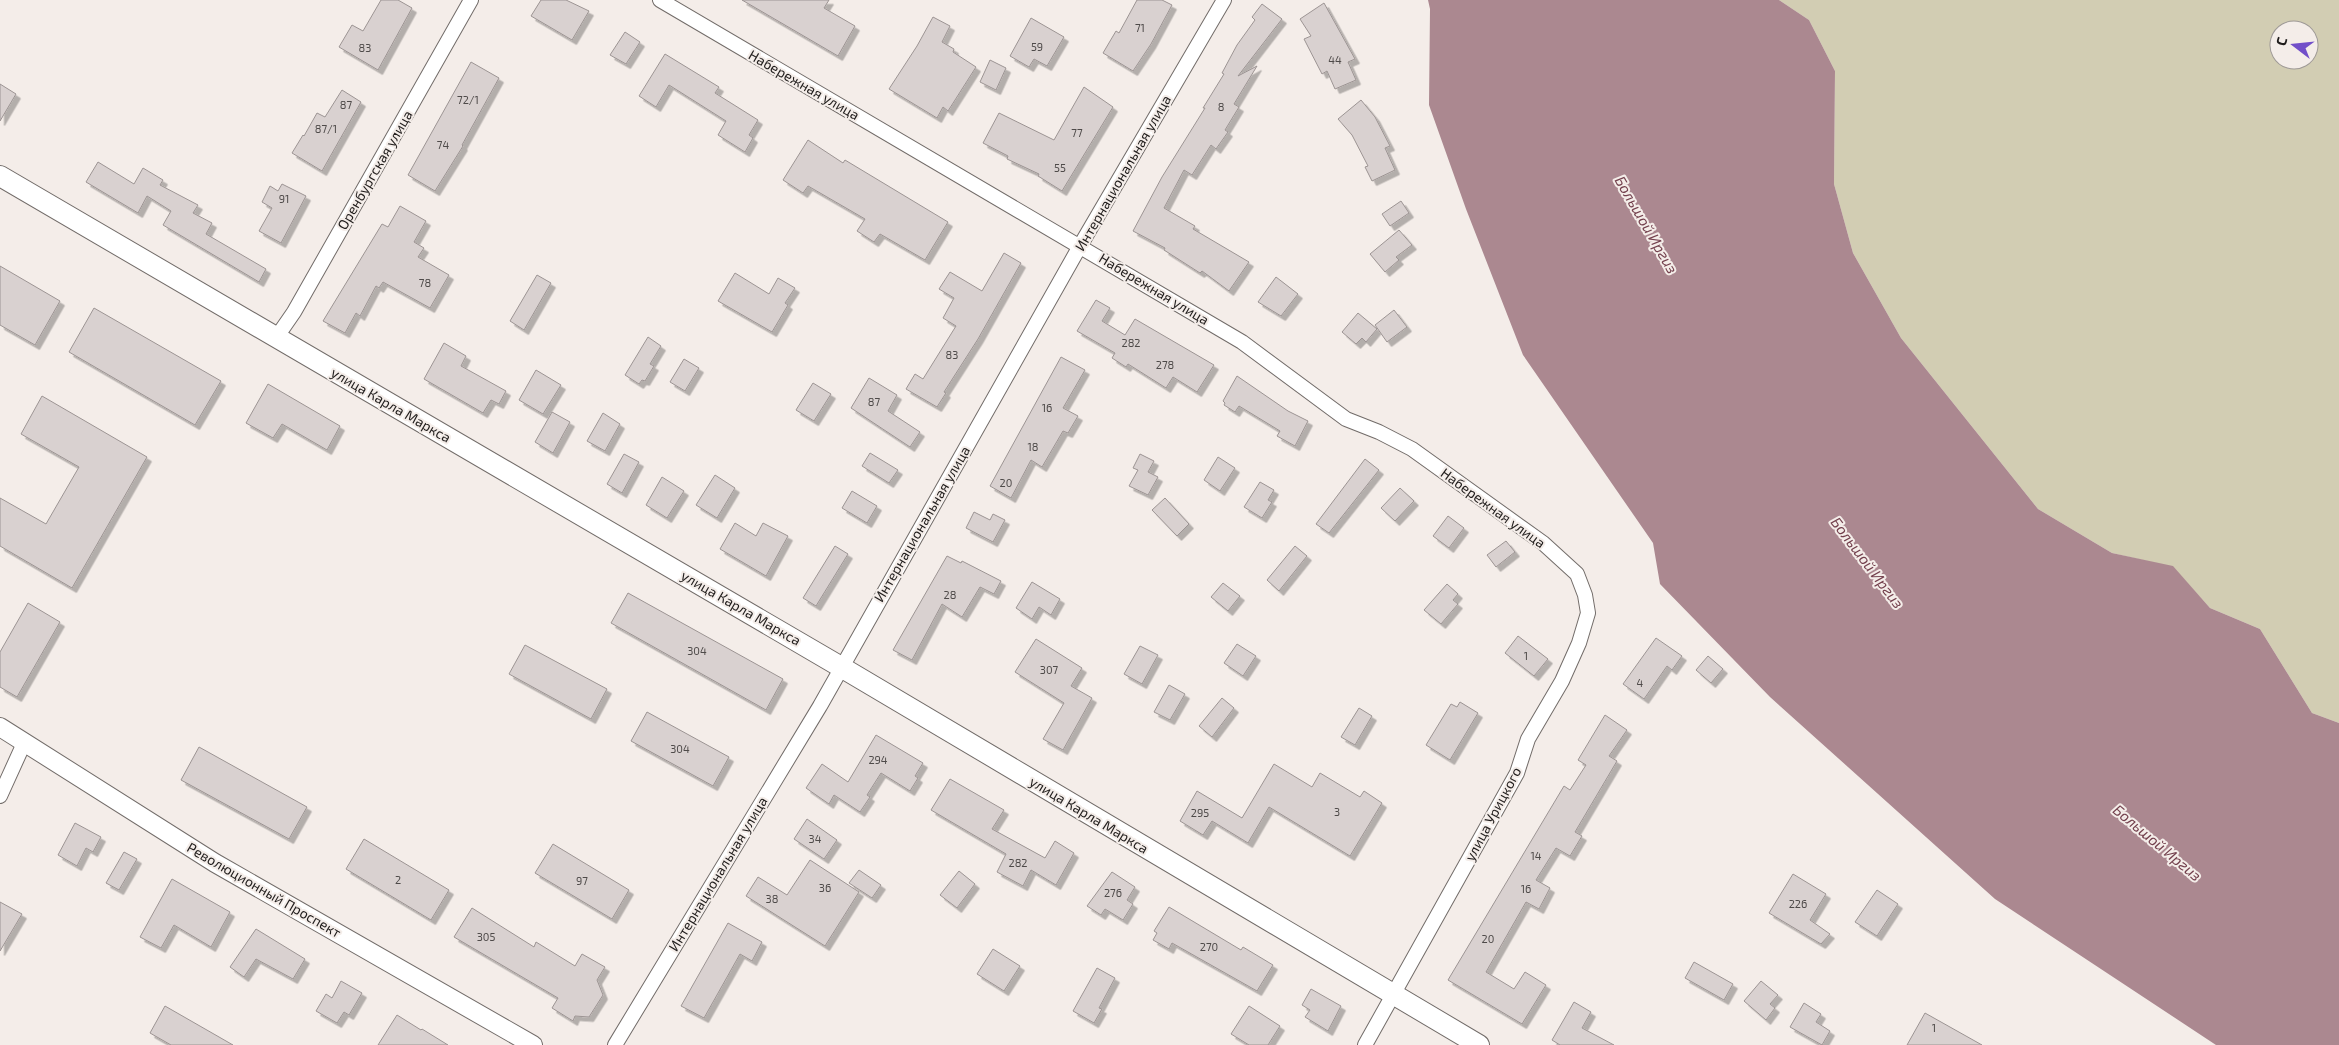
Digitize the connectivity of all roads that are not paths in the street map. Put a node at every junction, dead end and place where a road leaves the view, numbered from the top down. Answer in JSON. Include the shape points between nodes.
{"nodes":[{"id":1,"x":471,"y":0,"type":"edge"},
{"id":2,"x":660,"y":0,"type":"edge"},
{"id":3,"x":1224,"y":0,"type":"edge"},
{"id":4,"x":0,"y":176,"type":"edge"},
{"id":5,"x":1080,"y":246,"type":"junction"},
{"id":6,"x":276,"y":338,"type":"junction"},
{"id":7,"x":1577,"y":574,"type":"joint"},
{"id":8,"x":841,"y":666,"type":"junction"},
{"id":9,"x":0,"y":727,"type":"edge"},
{"id":10,"x":25,"y":741,"type":"junction"},
{"id":11,"x":0,"y":796,"type":"edge"},
{"id":12,"x":1393,"y":995,"type":"junction"},
{"id":13,"x":533,"y":1045,"type":"edge"},
{"id":14,"x":615,"y":1045,"type":"edge"},
{"id":15,"x":1365,"y":1045,"type":"edge"},
{"id":16,"x":1479,"y":1045,"type":"edge"}],
"edges":[{"from":1,"to":6,"type":"street","name":"Оренбургская улица","via":[[294,312]]},
{"from":2,"to":5,"type":"street","name":"Набережная улица"},
{"from":3,"to":5,"type":"street","name":"Интернациональная улица"},
{"from":4,"to":6,"type":"main road","name":"улица Карла Маркса"},
{"from":5,"to":7,"type":"street","name":"Набережная улица","via":[[1242,342],[1346,419],[1412,449],[1543,543]]},
{"from":5,"to":8,"type":"street","name":"Интернациональная улица"},
{"from":6,"to":8,"type":"main road","name":"улица Карла Маркса"},
{"from":7,"to":12,"type":"street","name":"улица Урицкого","via":[[1588,613],[1579,643],[1562,681],[1528,739],[1517,773]]},
{"from":8,"to":12,"type":"main road","name":"улица Карла Маркса"},
{"from":8,"to":14,"type":"street","name":"Интернациональная улица"},
{"from":9,"to":10,"type":"street","name":"Революционный Проспект"},
{"from":10,"to":11,"type":"street"},
{"from":10,"to":13,"type":"street","name":"Революционный Проспект","via":[[215,863]]},
{"from":12,"to":15,"type":"street","name":"улица Урицкого"},
{"from":12,"to":16,"type":"main road","name":"улица Карла Маркса"}]}
